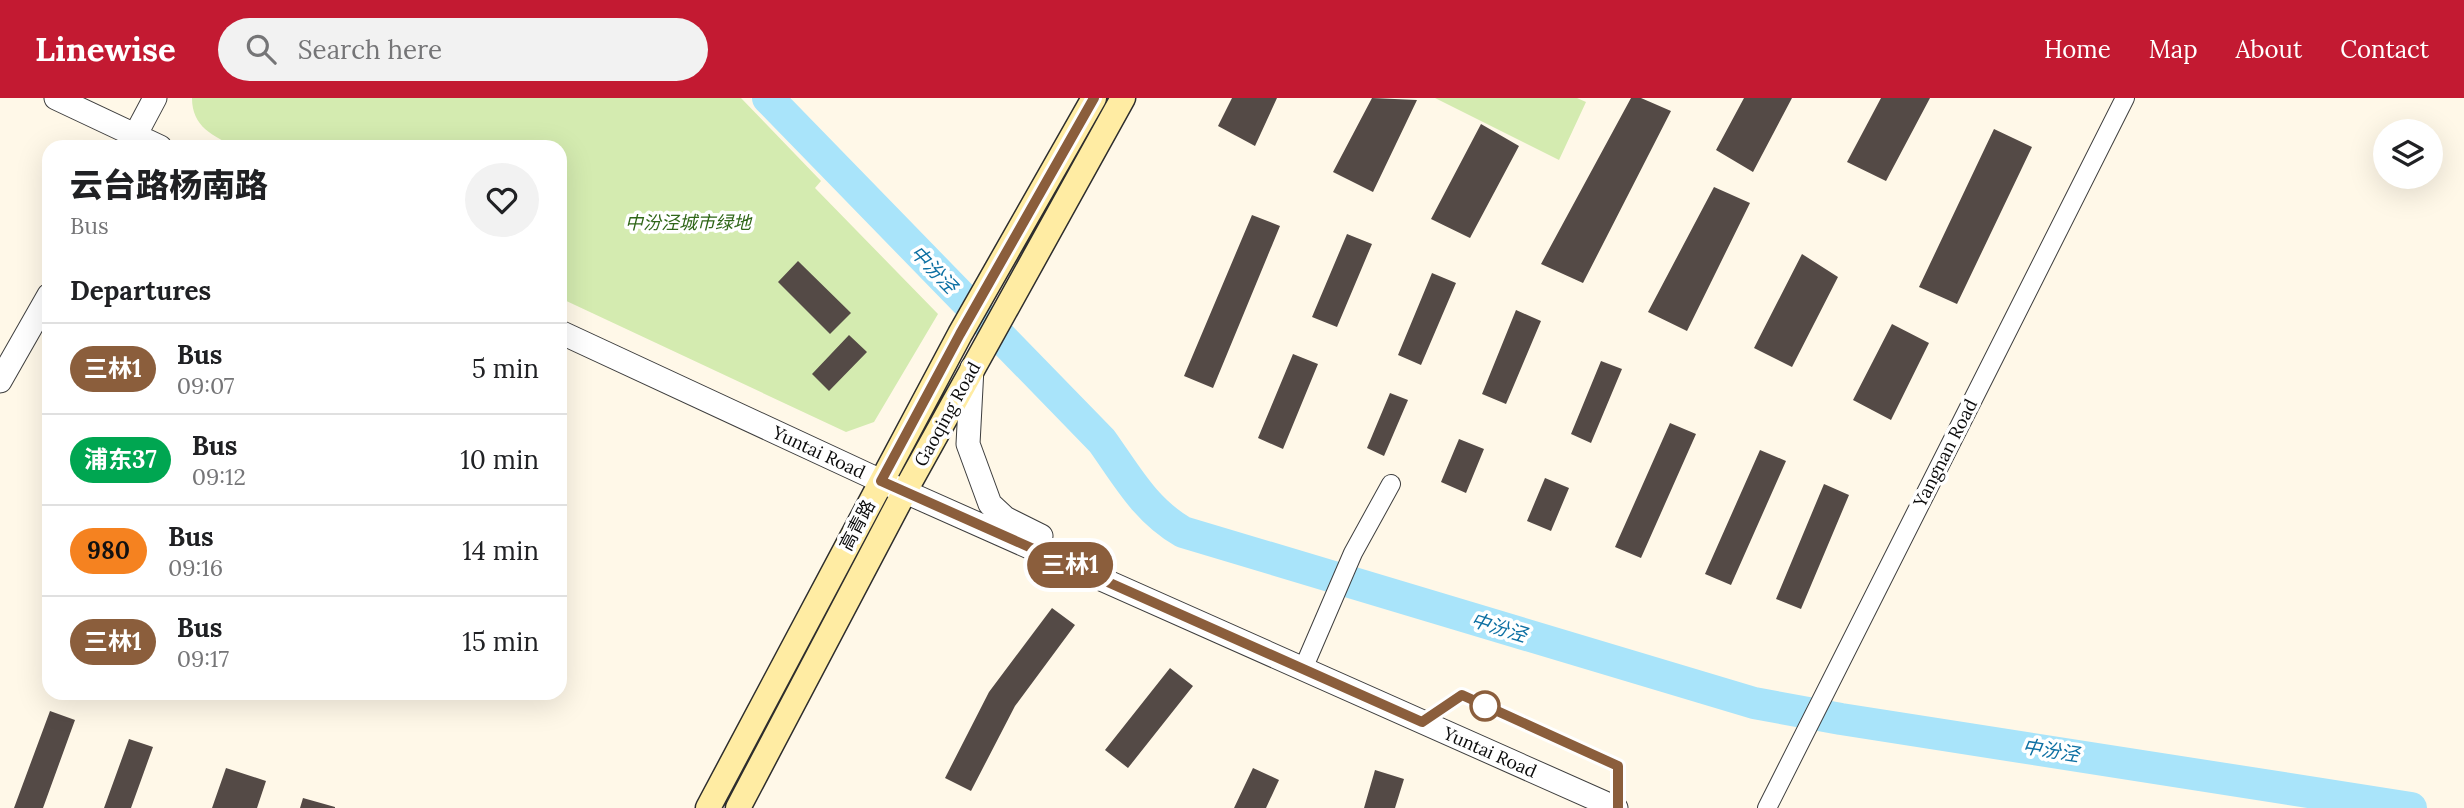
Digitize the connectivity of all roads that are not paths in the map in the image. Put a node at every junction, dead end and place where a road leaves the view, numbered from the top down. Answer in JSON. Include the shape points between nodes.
{"nodes":[{"id":1,"x":56,"y":98,"type":"edge"},
{"id":2,"x":155,"y":98,"type":"edge"},
{"id":3,"x":1094,"y":98,"type":"edge"},
{"id":4,"x":1123,"y":98,"type":"edge"},
{"id":5,"x":2125,"y":98,"type":"edge"},
{"id":6,"x":130,"y":140,"type":"edge"},
{"id":7,"x":133,"y":140,"type":"edge"},
{"id":8,"x":1003,"y":286,"type":"junction"},
{"id":9,"x":42,"y":307,"type":"edge"},
{"id":10,"x":567,"y":335,"type":"edge"},
{"id":11,"x":976,"y":360,"type":"junction"},
{"id":12,"x":0,"y":381,"type":"edge"},
{"id":13,"x":881,"y":481,"type":"junction"},
{"id":14,"x":1391,"y":484,"type":"dead end"},
{"id":15,"x":905,"y":491,"type":"junction"},
{"id":16,"x":1086,"y":572,"type":"junction"},
{"id":17,"x":1303,"y":669,"type":"junction"},
{"id":18,"x":1422,"y":722,"type":"junction"},
{"id":19,"x":708,"y":808,"type":"edge"},
{"id":20,"x":738,"y":808,"type":"edge"},
{"id":21,"x":1617,"y":808,"type":"edge"},
{"id":22,"x":1767,"y":808,"type":"edge"}],
"edges":[{"from":1,"to":6,"type":"street"},
{"from":2,"to":7,"type":"street"},
{"from":3,"to":8,"type":"main road","name":"高青路"},
{"from":4,"to":8,"type":"main road","name":"Gaoqing Road"},
{"from":5,"to":22,"type":"street","name":"Yangnan Road"},
{"from":8,"to":11,"type":"main road","name":"Gaoqing Road"},
{"from":8,"to":13,"type":"main road","name":"高青路","via":[[960,334]]},
{"from":9,"to":12,"type":"street"},
{"from":10,"to":13,"type":"street","name":"Yuntai Road"},
{"from":11,"to":15,"type":"main road","name":"Gaoqing Road"},
{"from":11,"to":16,"type":"street","via":[[968,444],[990,504],[1005,518],[1067,548]]},
{"from":13,"to":15,"type":"street","name":"Yuntai Road"},
{"from":13,"to":19,"type":"main road","name":"高青路"},
{"from":14,"to":17,"type":"street","via":[[1353,553]]},
{"from":15,"to":16,"type":"street","name":"Yuntai Road"},
{"from":15,"to":20,"type":"main road","name":"Gaoqing Road"},
{"from":16,"to":17,"type":"street","name":"Yuntai Road"},
{"from":17,"to":18,"type":"street","name":"Yuntai Road"},
{"from":18,"to":21,"type":"street","name":"Yuntai Road"},
{"from":18,"to":21,"type":"lane","via":[[1462,695],[1618,766]]}]}
